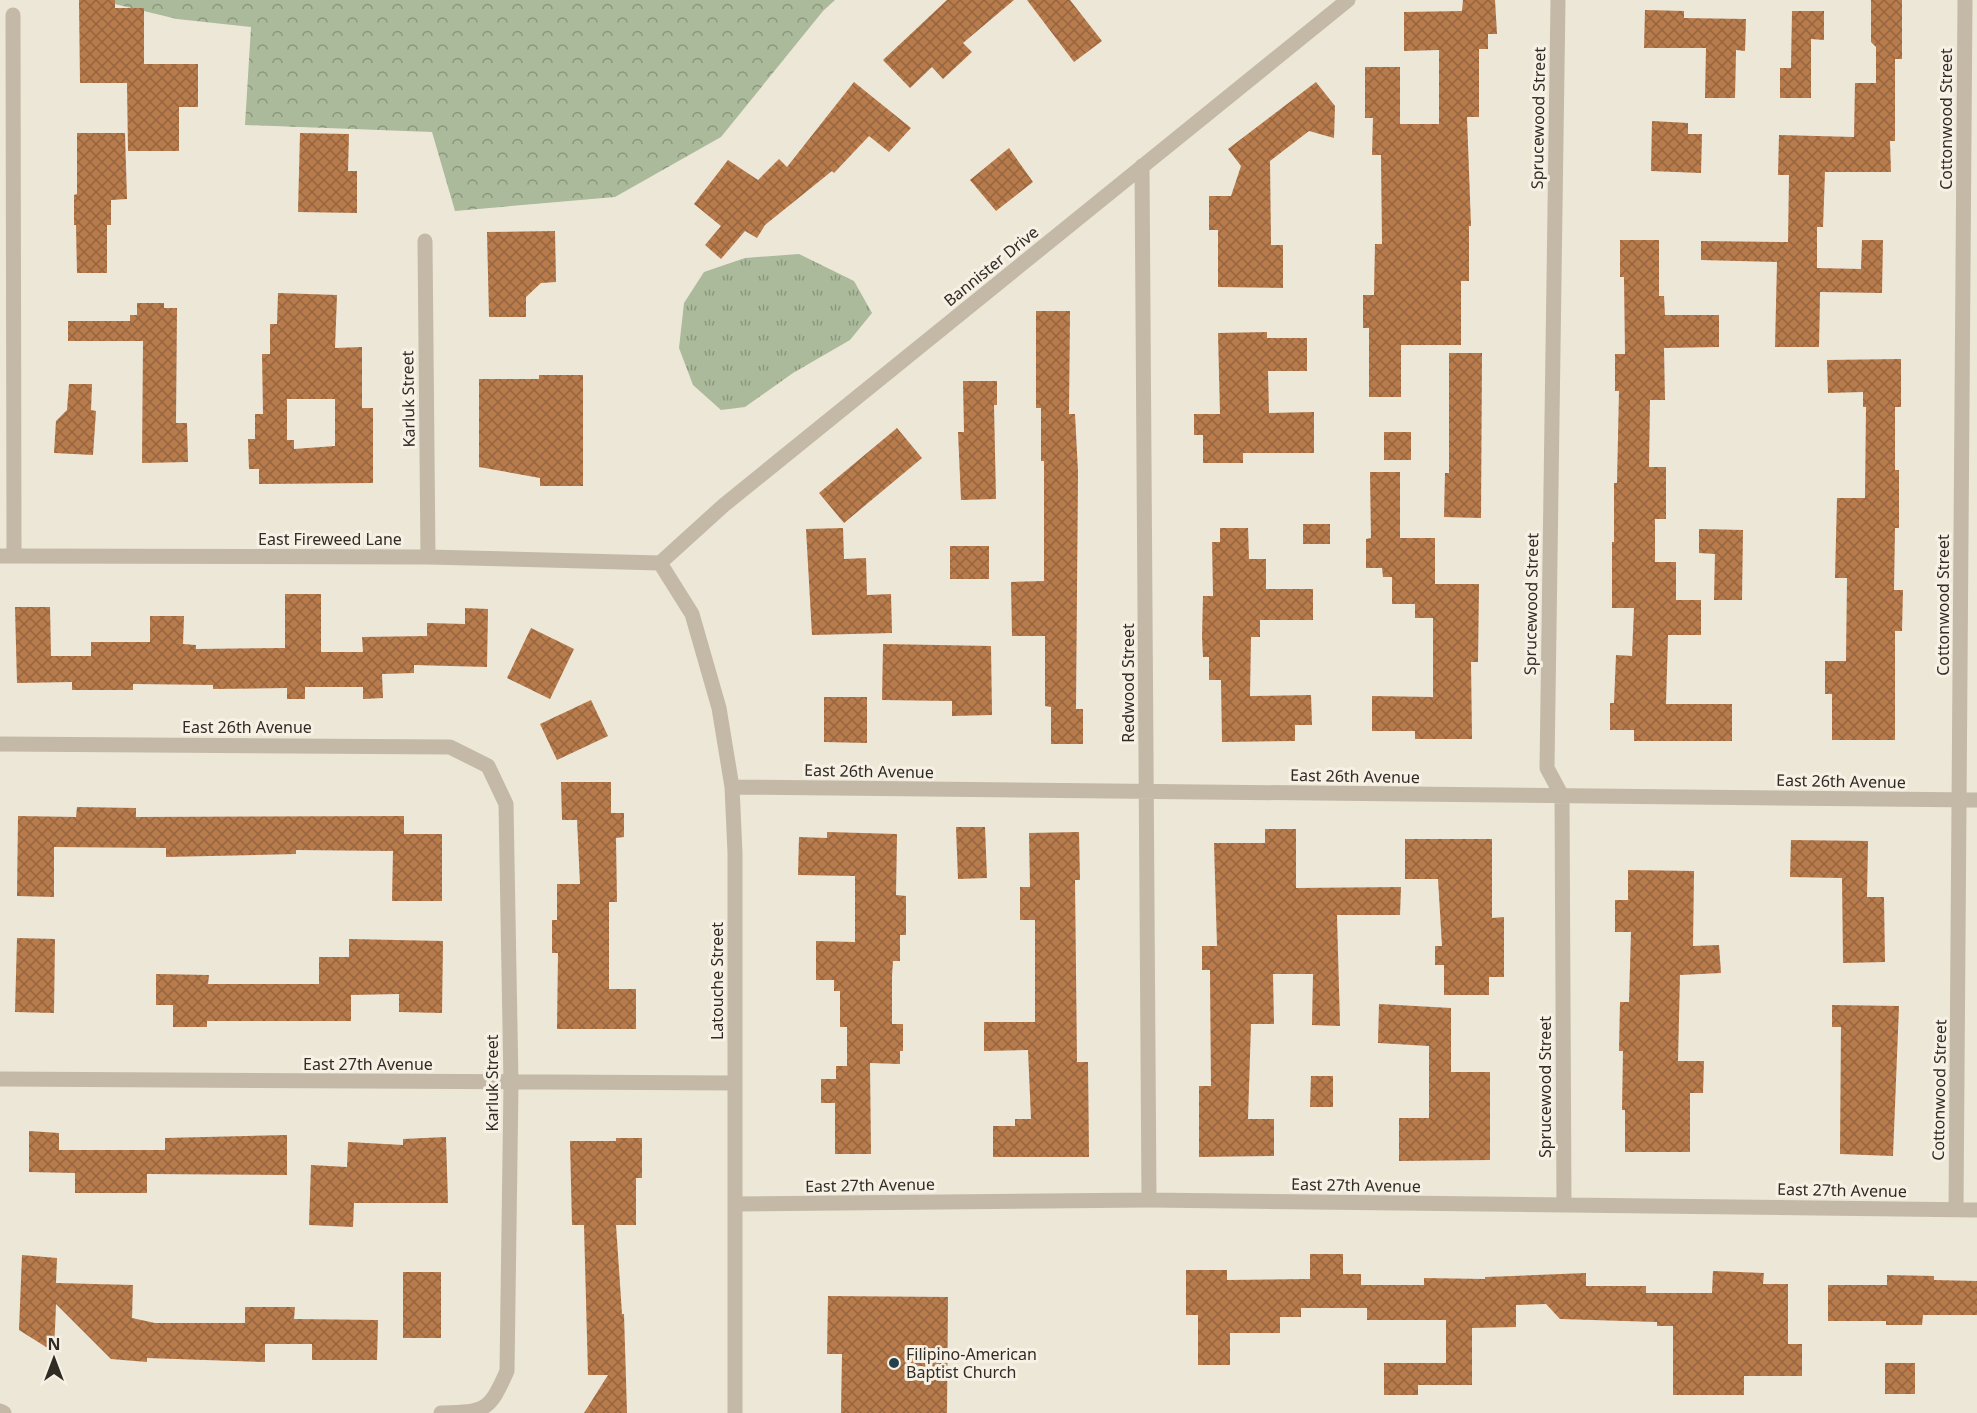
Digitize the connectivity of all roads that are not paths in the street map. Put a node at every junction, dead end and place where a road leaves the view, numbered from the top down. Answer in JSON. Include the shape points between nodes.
{"nodes":[{"id":1,"x":1348,"y":0,"type":"edge"},
{"id":2,"x":1558,"y":0,"type":"edge"},
{"id":3,"x":1965,"y":0,"type":"edge"},
{"id":4,"x":13,"y":15,"type":"dead end"},
{"id":5,"x":1142,"y":166,"type":"junction"},
{"id":6,"x":424,"y":241,"type":"dead end"},
{"id":7,"x":7,"y":556,"type":"edge"},
{"id":8,"x":428,"y":557,"type":"junction"},
{"id":9,"x":660,"y":563,"type":"junction"},
{"id":10,"x":0,"y":744,"type":"edge"},
{"id":11,"x":488,"y":766,"type":"joint"},
{"id":12,"x":732,"y":787,"type":"junction"},
{"id":13,"x":1147,"y":792,"type":"junction"},
{"id":14,"x":1562,"y":796,"type":"junction"},
{"id":15,"x":1960,"y":800,"type":"junction"},
{"id":16,"x":1977,"y":800,"type":"edge"},
{"id":17,"x":0,"y":1079,"type":"edge"},
{"id":18,"x":511,"y":1083,"type":"junction"},
{"id":19,"x":735,"y":1083,"type":"junction"},
{"id":20,"x":1149,"y":1200,"type":"junction"},
{"id":21,"x":735,"y":1204,"type":"junction"},
{"id":22,"x":1564,"y":1205,"type":"junction"},
{"id":23,"x":1956,"y":1209,"type":"junction"},
{"id":24,"x":1977,"y":1209,"type":"edge"},
{"id":25,"x":0,"y":1411,"type":"edge"},
{"id":26,"x":4,"y":1413,"type":"edge"},
{"id":27,"x":441,"y":1413,"type":"edge"},
{"id":28,"x":735,"y":1413,"type":"edge"}],
"edges":[{"from":1,"to":5,"type":"street","name":"Bannister Drive"},
{"from":2,"to":14,"type":"street","name":"Sprucewood Street","via":[[1547,768]]},
{"from":3,"to":15,"type":"street","name":"Cottonwood Street"},
{"from":4,"to":7,"type":"street"},
{"from":5,"to":9,"type":"street","name":"Bannister Drive","via":[[724,505]]},
{"from":5,"to":13,"type":"street","name":"Redwood Street"},
{"from":6,"to":8,"type":"street","name":"Karluk Street"},
{"from":7,"to":8,"type":"street","name":"East Fireweed Lane"},
{"from":8,"to":9,"type":"street","name":"East Fireweed Lane"},
{"from":9,"to":12,"type":"street","name":"Latouche Street","via":[[692,614],[719,708]]},
{"from":10,"to":11,"type":"street","name":"East 26th Avenue","via":[[450,747]]},
{"from":11,"to":18,"type":"street","name":"Karluk Street","via":[[506,804]]},
{"from":12,"to":13,"type":"street","name":"East 26th Avenue"},
{"from":12,"to":19,"type":"street","name":"Latouche Street"},
{"from":13,"to":14,"type":"street","name":"East 26th Avenue"},
{"from":13,"to":20,"type":"street","name":"Redwood Street"},
{"from":14,"to":15,"type":"street","name":"East 26th Avenue"},
{"from":14,"to":22,"type":"street","name":"Sprucewood Street"},
{"from":15,"to":16,"type":"street","name":"East 26th Avenue"},
{"from":15,"to":23,"type":"street","name":"Cottonwood Street"},
{"from":17,"to":18,"type":"street","name":"East 27th Avenue"},
{"from":18,"to":19,"type":"street","name":"East 27th Avenue"},
{"from":18,"to":27,"type":"street","name":"Karluk Street","via":[[507,1371],[493,1401],[474,1413]]},
{"from":19,"to":21,"type":"street","name":"Latouche Street"},
{"from":20,"to":21,"type":"street","name":"East 27th Avenue"},
{"from":20,"to":22,"type":"street","name":"East 27th Avenue"},
{"from":21,"to":28,"type":"street","name":"Latouche Street"},
{"from":22,"to":23,"type":"street","name":"East 27th Avenue"},
{"from":23,"to":24,"type":"street","name":"East 27th Avenue"},
{"from":25,"to":26,"type":"street"}]}
